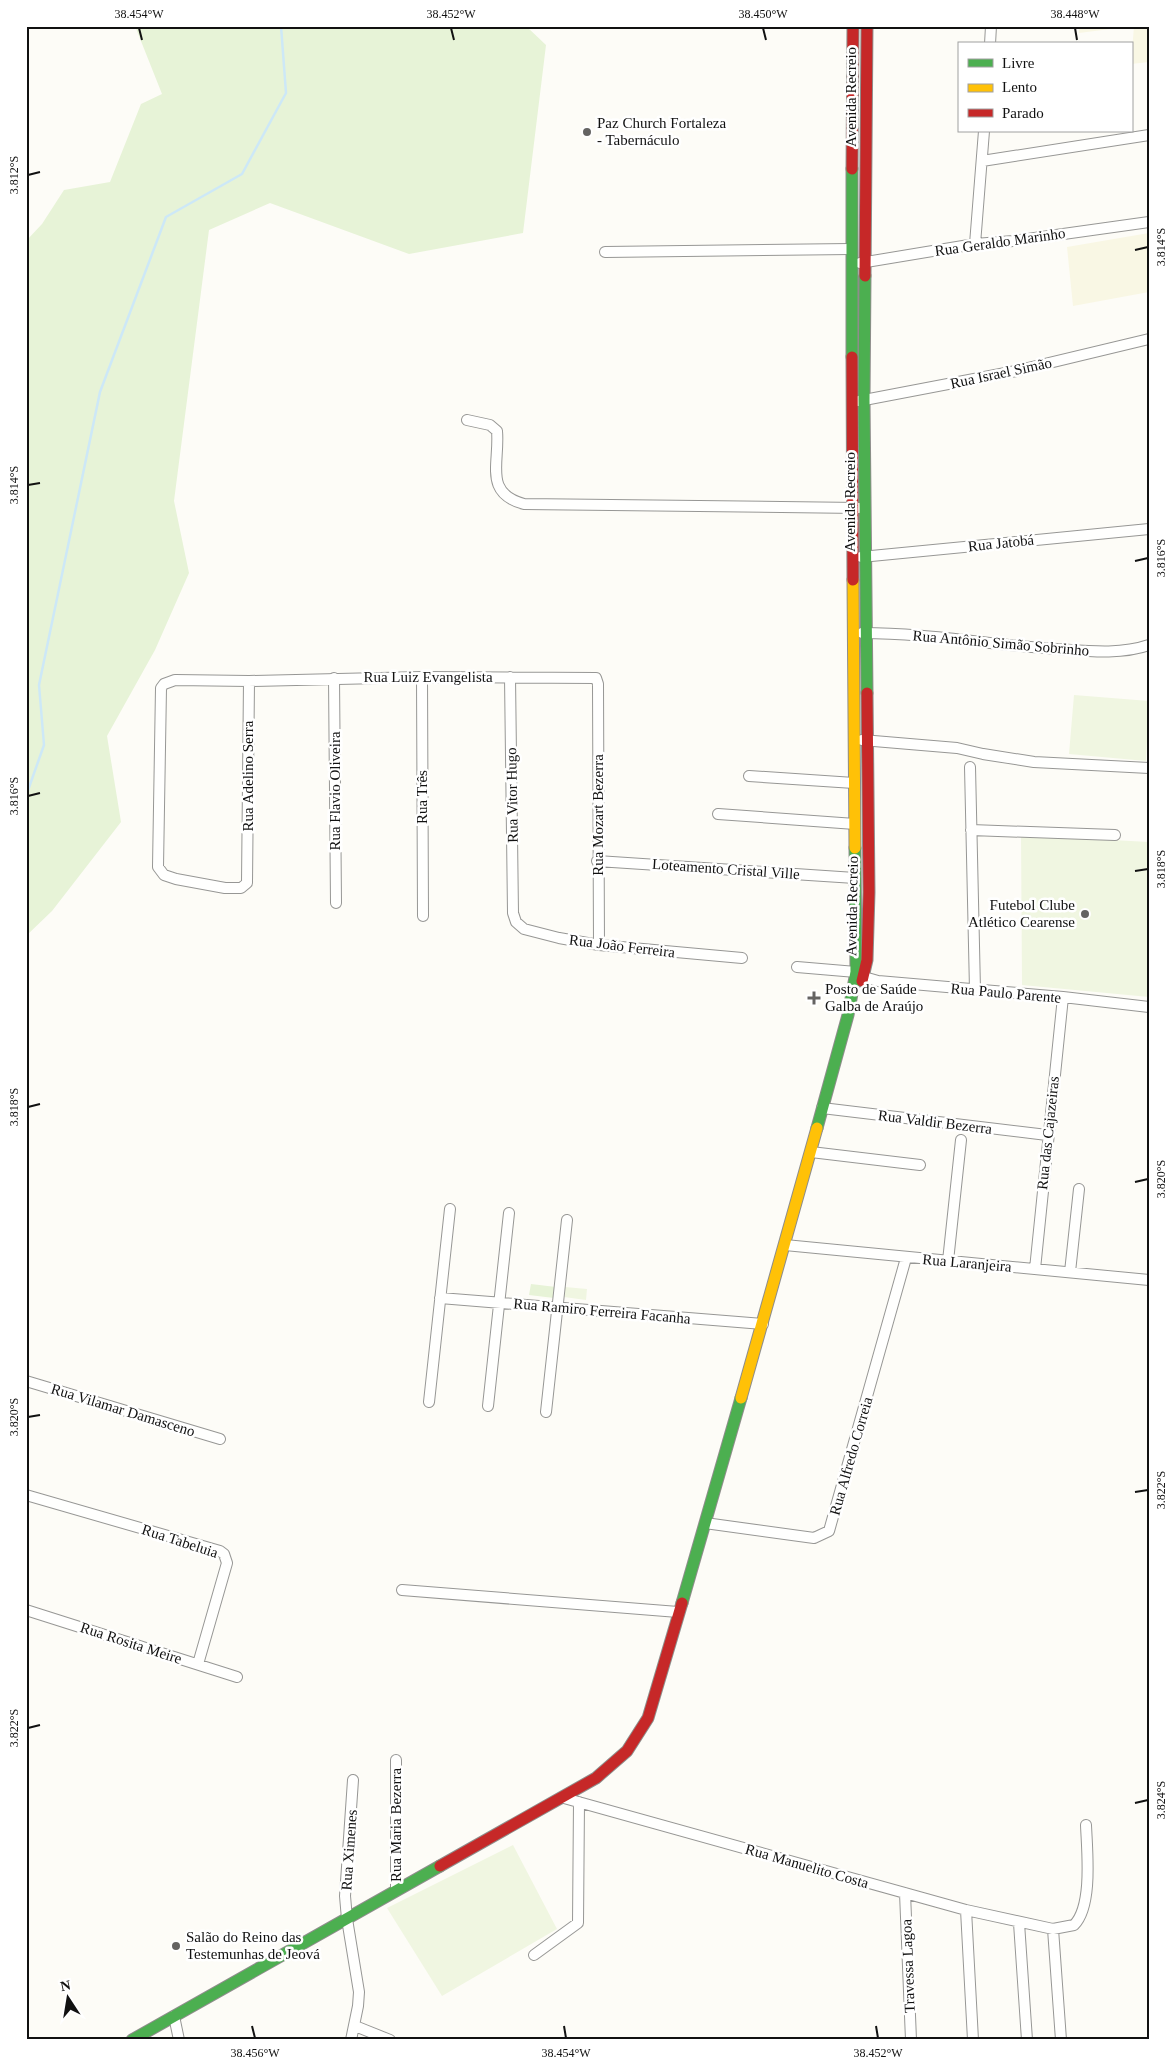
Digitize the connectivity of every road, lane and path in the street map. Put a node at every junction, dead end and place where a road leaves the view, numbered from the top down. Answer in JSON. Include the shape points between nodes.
{"nodes":[{"id":1,"x":853,"y":26,"type":"edge"},
{"id":2,"x":866,"y":26,"type":"edge"},
{"id":3,"x":991,"y":26,"type":"edge"},
{"id":4,"x":990,"y":42,"type":"edge"},
{"id":5,"x":853,"y":100,"type":"junction"},
{"id":6,"x":866,"y":100,"type":"junction"},
{"id":7,"x":984,"y":132,"type":"edge"},
{"id":8,"x":1149,"y":135,"type":"edge"},
{"id":9,"x":982,"y":161,"type":"junction"},
{"id":10,"x":1149,"y":222,"type":"edge"},
{"id":11,"x":975,"y":244,"type":"junction"},
{"id":12,"x":851,"y":249,"type":"junction"},
{"id":13,"x":605,"y":252,"type":"dead end"},
{"id":14,"x":864,"y":262,"type":"junction"},
{"id":15,"x":851,"y":264,"type":"junction"},
{"id":16,"x":1149,"y":339,"type":"edge"},
{"id":17,"x":858,"y":401,"type":"junction"},
{"id":18,"x":467,"y":420,"type":"dead end"},
{"id":19,"x":866,"y":508,"type":"junction"},
{"id":20,"x":852,"y":509,"type":"junction"},
{"id":21,"x":1149,"y":529,"type":"edge"},
{"id":22,"x":866,"y":557,"type":"junction"},
{"id":23,"x":853,"y":558,"type":"junction"},
{"id":24,"x":859,"y":634,"type":"junction"},
{"id":25,"x":1149,"y":645,"type":"edge"},
{"id":26,"x":422,"y":677,"type":"junction"},
{"id":27,"x":510,"y":677,"type":"junction"},
{"id":28,"x":334,"y":678,"type":"junction"},
{"id":29,"x":251,"y":681,"type":"junction"},
{"id":30,"x":598,"y":684,"type":"joint"},
{"id":31,"x":854,"y":739,"type":"junction"},
{"id":32,"x":866,"y":740,"type":"junction"},
{"id":33,"x":970,"y":766,"type":"dead end"},
{"id":34,"x":1149,"y":768,"type":"edge"},
{"id":35,"x":749,"y":776,"type":"dead end"},
{"id":36,"x":854,"y":783,"type":"junction"},
{"id":37,"x":718,"y":814,"type":"dead end"},
{"id":38,"x":855,"y":824,"type":"junction"},
{"id":39,"x":971,"y":830,"type":"junction"},
{"id":40,"x":1115,"y":835,"type":"dead end"},
{"id":41,"x":597,"y":861,"type":"junction"},
{"id":42,"x":248,"y":876,"type":"joint"},
{"id":43,"x":855,"y":878,"type":"junction"},
{"id":44,"x":336,"y":903,"type":"dead end"},
{"id":45,"x":513,"y":913,"type":"joint"},
{"id":46,"x":423,"y":916,"type":"dead end"},
{"id":47,"x":599,"y":945,"type":"junction"},
{"id":48,"x":742,"y":958,"type":"dead end"},
{"id":49,"x":796,"y":967,"type":"dead end"},
{"id":50,"x":860,"y":974,"type":"junction"},
{"id":51,"x":975,"y":990,"type":"junction"},
{"id":52,"x":1063,"y":997,"type":"junction"},
{"id":53,"x":1149,"y":1007,"type":"edge"},
{"id":54,"x":822,"y":1108,"type":"junction"},
{"id":55,"x":1047,"y":1135,"type":"junction"},
{"id":56,"x":961,"y":1140,"type":"dead end"},
{"id":57,"x":811,"y":1152,"type":"junction"},
{"id":58,"x":920,"y":1165,"type":"dead end"},
{"id":59,"x":1079,"y":1189,"type":"dead end"},
{"id":60,"x":450,"y":1209,"type":"dead end"},
{"id":61,"x":509,"y":1213,"type":"dead end"},
{"id":62,"x":567,"y":1220,"type":"dead end"},
{"id":63,"x":785,"y":1245,"type":"junction"},
{"id":64,"x":906,"y":1258,"type":"junction"},
{"id":65,"x":948,"y":1262,"type":"junction"},
{"id":66,"x":1034,"y":1269,"type":"junction"},
{"id":67,"x":1070,"y":1272,"type":"junction"},
{"id":68,"x":1149,"y":1280,"type":"edge"},
{"id":69,"x":440,"y":1298,"type":"junction"},
{"id":70,"x":498,"y":1302,"type":"junction"},
{"id":71,"x":558,"y":1307,"type":"junction"},
{"id":72,"x":763,"y":1324,"type":"junction"},
{"id":73,"x":26,"y":1381,"type":"edge"},
{"id":74,"x":428,"y":1402,"type":"dead end"},
{"id":75,"x":488,"y":1406,"type":"dead end"},
{"id":76,"x":546,"y":1412,"type":"dead end"},
{"id":77,"x":220,"y":1440,"type":"dead end"},
{"id":78,"x":26,"y":1495,"type":"edge"},
{"id":79,"x":705,"y":1523,"type":"junction"},
{"id":80,"x":402,"y":1590,"type":"dead end"},
{"id":81,"x":26,"y":1610,"type":"edge"},
{"id":82,"x":678,"y":1612,"type":"junction"},
{"id":83,"x":198,"y":1664,"type":"junction"},
{"id":84,"x":237,"y":1677,"type":"dead end"},
{"id":85,"x":396,"y":1760,"type":"dead end"},
{"id":86,"x":353,"y":1780,"type":"dead end"},
{"id":87,"x":564,"y":1798,"type":"junction"},
{"id":88,"x":580,"y":1802,"type":"junction"},
{"id":89,"x":1086,"y":1825,"type":"dead end"},
{"id":90,"x":396,"y":1891,"type":"junction"},
{"id":91,"x":905,"y":1893,"type":"junction"},
{"id":92,"x":966,"y":1910,"type":"junction"},
{"id":93,"x":347,"y":1919,"type":"junction"},
{"id":94,"x":1018,"y":1923,"type":"junction"},
{"id":95,"x":1053,"y":1929,"type":"junction"},
{"id":96,"x":534,"y":1955,"type":"dead end"},
{"id":97,"x":174,"y":2016,"type":"junction"},
{"id":98,"x":355,"y":2026,"type":"junction"},
{"id":99,"x":132,"y":2040,"type":"edge"},
{"id":100,"x":179,"y":2040,"type":"edge"},
{"id":101,"x":351,"y":2040,"type":"edge"},
{"id":102,"x":390,"y":2040,"type":"edge"},
{"id":103,"x":911,"y":2040,"type":"edge"},
{"id":104,"x":973,"y":2040,"type":"edge"},
{"id":105,"x":1027,"y":2040,"type":"edge"},
{"id":106,"x":1061,"y":2040,"type":"edge"}],
"edges":[{"from":1,"to":5,"type":"main road","name":"Avenida Recreio"},
{"from":2,"to":6,"type":"main road","name":"Avenida Recreio"},
{"from":3,"to":4,"type":"street"},
{"from":5,"to":6,"type":"main road"},
{"from":5,"to":12,"type":"main road","name":"Avenida Recreio"},
{"from":6,"to":14,"type":"main road","name":"Avenida Recreio"},
{"from":7,"to":9,"type":"street"},
{"from":8,"to":9,"type":"street"},
{"from":9,"to":11,"type":"street"},
{"from":10,"to":11,"type":"street","name":"Rua Geraldo Marinho","via":[[1012,242]]},
{"from":11,"to":14,"type":"street","name":"Rua Geraldo Marinho"},
{"from":12,"to":13,"type":"street"},
{"from":12,"to":15,"type":"main road","name":"Avenida Recreio"},
{"from":14,"to":15,"type":"street","name":"Rua Geraldo Marinho"},
{"from":14,"to":17,"type":"main road","name":"Avenida Recreio"},
{"from":15,"to":17,"type":"main road","name":"Avenida Recreio"},
{"from":16,"to":17,"type":"street","name":"Rua Israel Simão","via":[[1016,371]]},
{"from":17,"to":19,"type":"main road","name":"Avenida Recreio"},
{"from":17,"to":20,"type":"main road","name":"Avenida Recreio"},
{"from":18,"to":20,"type":"street","via":[[490,425],[497,431],[496,482],[504,495],[524,504]]},
{"from":19,"to":20,"type":"street"},
{"from":19,"to":22,"type":"main road","name":"Avenida Recreio"},
{"from":20,"to":23,"type":"main road","name":"Avenida Recreio"},
{"from":21,"to":22,"type":"street","name":"Rua Jatobá"},
{"from":22,"to":23,"type":"street","name":"Rua Jatobá"},
{"from":22,"to":24,"type":"main road","name":"Avenida Recreio"},
{"from":23,"to":24,"type":"main road","name":"Avenida Recreio"},
{"from":24,"to":25,"type":"street","name":"Rua Antônio Simão Sobrinho","via":[[931,636],[1093,651]]},
{"from":24,"to":31,"type":"main road","name":"Avenida Recreio"},
{"from":24,"to":32,"type":"main road","name":"Avenida Recreio"},
{"from":26,"to":27,"type":"street","name":"Rua Luiz Evangelista"},
{"from":26,"to":28,"type":"street","name":"Rua Luiz Evangelista"},
{"from":26,"to":46,"type":"street","name":"Rua Três"},
{"from":27,"to":30,"type":"street","name":"Rua Luiz Evangelista","via":[[594,677]]},
{"from":27,"to":45,"type":"street","name":"Rua Vitor Hugo"},
{"from":28,"to":29,"type":"street","name":"Rua Luiz Evangelista"},
{"from":28,"to":44,"type":"street","name":"Rua Flavio Oliveira"},
{"from":29,"to":42,"type":"street","name":"Rua Adelino Serra"},
{"from":29,"to":42,"type":"street","name":"Rua Luiz Evangelista","via":[[175,680],[161,688],[158,867],[164,875],[176,879],[224,888],[245,886]]},
{"from":30,"to":41,"type":"street","name":"Rua Mozart Bezerra"},
{"from":31,"to":32,"type":"street"},
{"from":31,"to":36,"type":"main road","name":"Avenida Recreio"},
{"from":32,"to":34,"type":"street","via":[[958,748],[1026,761]]},
{"from":32,"to":50,"type":"main road","name":"Avenida Recreio","via":[[869,892],[867,960]]},
{"from":33,"to":39,"type":"street"},
{"from":35,"to":36,"type":"street"},
{"from":36,"to":38,"type":"main road","name":"Avenida Recreio"},
{"from":37,"to":38,"type":"street"},
{"from":38,"to":43,"type":"main road","name":"Avenida Recreio"},
{"from":39,"to":40,"type":"street"},
{"from":39,"to":51,"type":"street"},
{"from":41,"to":43,"type":"street","name":"Loteamento Cristal Ville"},
{"from":41,"to":47,"type":"street","name":"Rua Mozart Bezerra"},
{"from":43,"to":50,"type":"main road","name":"Avenida Recreio"},
{"from":45,"to":47,"type":"street","name":"Rua João Ferreira","via":[[516,922],[524,929]]},
{"from":47,"to":48,"type":"street","name":"Rua João Ferreira"},
{"from":49,"to":50,"type":"street"},
{"from":50,"to":51,"type":"street","name":"Rua Paulo Parente","via":[[878,981]]},
{"from":50,"to":54,"type":"main road"},
{"from":51,"to":52,"type":"street","name":"Rua Paulo Parente"},
{"from":52,"to":53,"type":"street","name":"Rua Paulo Parente"},
{"from":52,"to":55,"type":"street","name":"Rua das Cajazeiras"},
{"from":54,"to":55,"type":"street","name":"Rua Valdir Bezerra"},
{"from":54,"to":57,"type":"main road"},
{"from":55,"to":66,"type":"street","name":"Rua das Cajazeiras"},
{"from":56,"to":65,"type":"street"},
{"from":57,"to":58,"type":"street"},
{"from":57,"to":63,"type":"main road"},
{"from":59,"to":67,"type":"street"},
{"from":60,"to":69,"type":"street"},
{"from":61,"to":70,"type":"street"},
{"from":62,"to":71,"type":"street"},
{"from":63,"to":64,"type":"street","name":"Rua Laranjeira"},
{"from":63,"to":72,"type":"main road"},
{"from":64,"to":65,"type":"street","name":"Rua Laranjeira"},
{"from":64,"to":79,"type":"street","name":"Rua Alfredo Correia","via":[[829,1531],[814,1538]]},
{"from":65,"to":66,"type":"street","name":"Rua Laranjeira"},
{"from":66,"to":67,"type":"street","name":"Rua Laranjeira"},
{"from":67,"to":68,"type":"street","name":"Rua Laranjeira"},
{"from":69,"to":70,"type":"street","name":"Rua Ramiro Ferreira Facanha"},
{"from":69,"to":74,"type":"street"},
{"from":70,"to":71,"type":"street","name":"Rua Ramiro Ferreira Facanha"},
{"from":70,"to":75,"type":"street"},
{"from":71,"to":72,"type":"street","name":"Rua Ramiro Ferreira Facanha"},
{"from":71,"to":76,"type":"street"},
{"from":72,"to":79,"type":"main road"},
{"from":73,"to":77,"type":"street","name":"Rua Vilamar Damasceno"},
{"from":78,"to":83,"type":"street","name":"Rua Tabeluia","via":[[224,1554],[227,1563]]},
{"from":79,"to":82,"type":"main road"},
{"from":80,"to":82,"type":"street"},
{"from":81,"to":83,"type":"street","name":"Rua Rosita Meire"},
{"from":82,"to":87,"type":"main road","via":[[648,1718],[640,1733],[600,1775]]},
{"from":83,"to":84,"type":"street","name":"Rua Rosita Meire"},
{"from":85,"to":90,"type":"street","name":"Rua Maria Bezerra"},
{"from":86,"to":93,"type":"street","name":"Rua Ximenes","via":[[345,1889]]},
{"from":87,"to":88,"type":"street","name":"Rua Manuelito Costa"},
{"from":87,"to":90,"type":"main road"},
{"from":88,"to":91,"type":"street","name":"Rua Manuelito Costa"},
{"from":88,"to":96,"type":"street","via":[[578,1923]]},
{"from":89,"to":95,"type":"street","via":[[1086,1893],[1082,1912],[1074,1925]]},
{"from":90,"to":93,"type":"main road"},
{"from":91,"to":92,"type":"street","name":"Rua Manuelito Costa"},
{"from":91,"to":103,"type":"street","name":"Travessa Lagoa"},
{"from":92,"to":94,"type":"street","name":"Rua Manuelito Costa"},
{"from":92,"to":104,"type":"street"},
{"from":93,"to":97,"type":"main road"},
{"from":93,"to":98,"type":"street","name":"Rua Ximenes","via":[[359,1992]]},
{"from":94,"to":95,"type":"street","name":"Rua Manuelito Costa"},
{"from":94,"to":105,"type":"street"},
{"from":95,"to":106,"type":"street"},
{"from":97,"to":99,"type":"main road"},
{"from":97,"to":100,"type":"street"},
{"from":98,"to":101,"type":"street","name":"Rua Ximenes"},
{"from":98,"to":102,"type":"street"}]}
